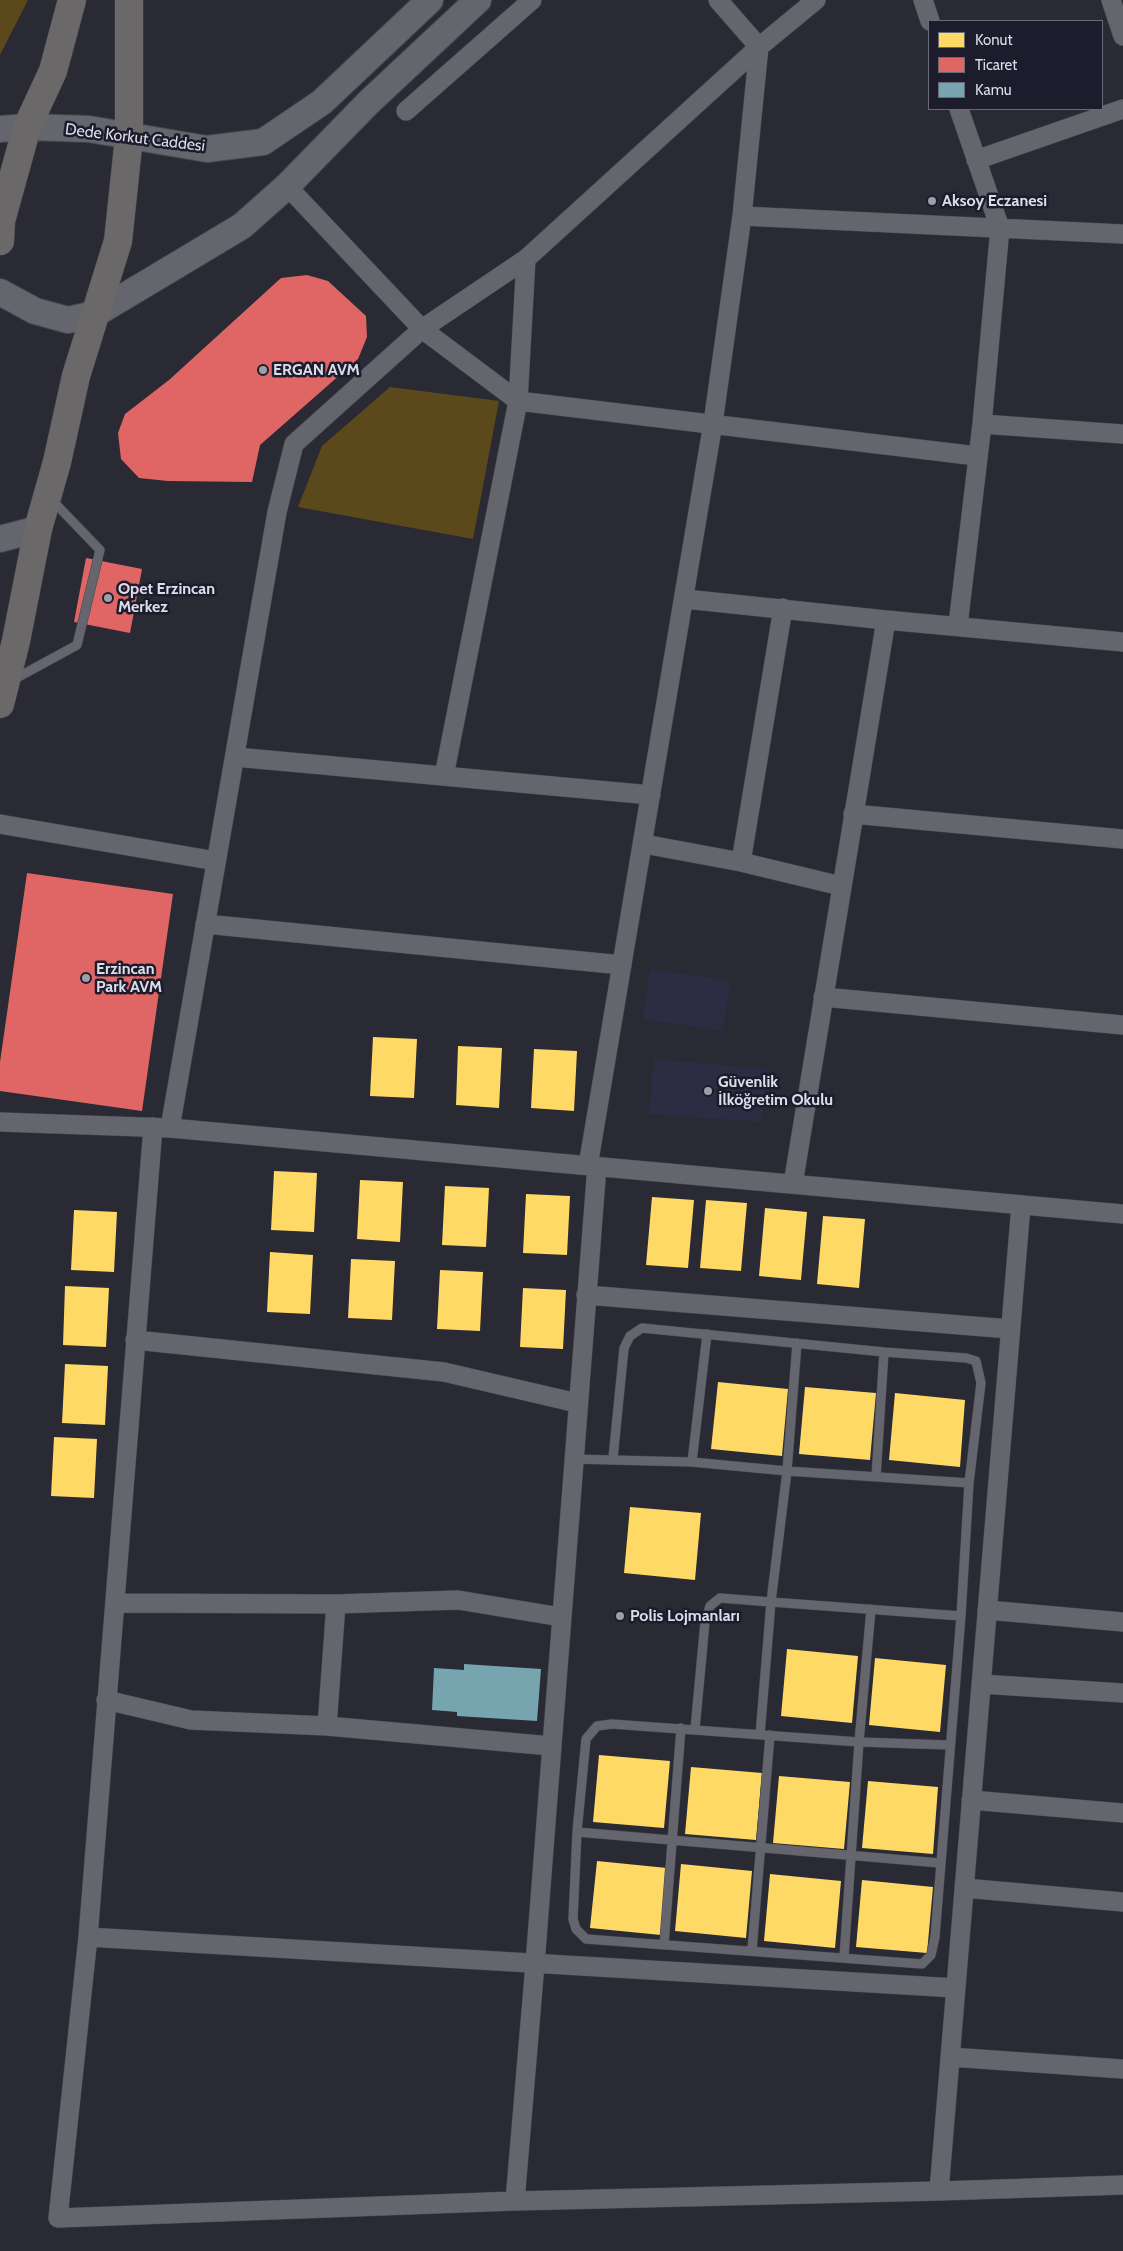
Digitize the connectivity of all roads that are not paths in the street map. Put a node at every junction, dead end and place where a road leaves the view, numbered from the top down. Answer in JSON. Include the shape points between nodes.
{"nodes":[{"id":1,"x":72,"y":0,"type":"edge"},
{"id":2,"x":130,"y":0,"type":"edge"},
{"id":3,"x":430,"y":0,"type":"edge"},
{"id":4,"x":478,"y":0,"type":"edge"},
{"id":5,"x":532,"y":0,"type":"edge"},
{"id":6,"x":718,"y":0,"type":"edge"},
{"id":7,"x":816,"y":0,"type":"edge"},
{"id":8,"x":923,"y":0,"type":"edge"},
{"id":9,"x":1111,"y":0,"type":"edge"},
{"id":10,"x":930,"y":20,"type":"edge"},
{"id":11,"x":1123,"y":36,"type":"edge"},
{"id":12,"x":759,"y":47,"type":"junction"},
{"id":13,"x":406,"y":110,"type":"dead end"},
{"id":14,"x":959,"y":110,"type":"edge"},
{"id":15,"x":1123,"y":110,"type":"edge"},
{"id":16,"x":27,"y":127,"type":"junction"},
{"id":17,"x":0,"y":129,"type":"edge"},
{"id":18,"x":129,"y":137,"type":"junction"},
{"id":19,"x":976,"y":160,"type":"junction"},
{"id":20,"x":287,"y":186,"type":"junction"},
{"id":21,"x":742,"y":216,"type":"junction"},
{"id":22,"x":1000,"y":228,"type":"junction"},
{"id":23,"x":1123,"y":234,"type":"edge"},
{"id":24,"x":0,"y":241,"type":"edge"},
{"id":25,"x":526,"y":259,"type":"junction"},
{"id":26,"x":0,"y":292,"type":"edge"},
{"id":27,"x":95,"y":314,"type":"junction"},
{"id":28,"x":422,"y":329,"type":"junction"},
{"id":29,"x":518,"y":401,"type":"junction"},
{"id":30,"x":713,"y":423,"type":"junction"},
{"id":31,"x":982,"y":424,"type":"junction"},
{"id":32,"x":1123,"y":434,"type":"edge"},
{"id":33,"x":977,"y":456,"type":"junction"},
{"id":34,"x":47,"y":495,"type":"junction"},
{"id":35,"x":38,"y":529,"type":"junction"},
{"id":36,"x":0,"y":539,"type":"edge"},
{"id":37,"x":684,"y":599,"type":"junction"},
{"id":38,"x":783,"y":608,"type":"junction"},
{"id":39,"x":886,"y":620,"type":"junction"},
{"id":40,"x":958,"y":625,"type":"junction"},
{"id":41,"x":1123,"y":642,"type":"edge"},
{"id":42,"x":2,"y":695,"type":"edge"},
{"id":43,"x":235,"y":757,"type":"junction"},
{"id":44,"x":444,"y":776,"type":"junction"},
{"id":45,"x":650,"y":795,"type":"junction"},
{"id":46,"x":853,"y":814,"type":"junction"},
{"id":47,"x":0,"y":824,"type":"edge"},
{"id":48,"x":1123,"y":839,"type":"edge"},
{"id":49,"x":644,"y":844,"type":"junction"},
{"id":50,"x":216,"y":860,"type":"junction"},
{"id":51,"x":741,"y":862,"type":"junction"},
{"id":52,"x":841,"y":886,"type":"junction"},
{"id":53,"x":205,"y":924,"type":"junction"},
{"id":54,"x":622,"y":965,"type":"junction"},
{"id":55,"x":823,"y":997,"type":"junction"},
{"id":56,"x":1123,"y":1024,"type":"edge"},
{"id":57,"x":0,"y":1122,"type":"edge"},
{"id":58,"x":162,"y":1127,"type":"junction"},
{"id":59,"x":592,"y":1166,"type":"junction"},
{"id":60,"x":793,"y":1184,"type":"junction"},
{"id":61,"x":1021,"y":1205,"type":"junction"},
{"id":62,"x":1123,"y":1214,"type":"edge"},
{"id":63,"x":586,"y":1295,"type":"junction"},
{"id":64,"x":1010,"y":1329,"type":"junction"},
{"id":65,"x":706,"y":1334,"type":"junction"},
{"id":66,"x":135,"y":1340,"type":"junction"},
{"id":67,"x":797,"y":1343,"type":"junction"},
{"id":68,"x":884,"y":1352,"type":"junction"},
{"id":69,"x":578,"y":1403,"type":"junction"},
{"id":70,"x":613,"y":1458,"type":"junction"},
{"id":71,"x":573,"y":1459,"type":"junction"},
{"id":72,"x":692,"y":1462,"type":"junction"},
{"id":73,"x":787,"y":1472,"type":"junction"},
{"id":74,"x":876,"y":1477,"type":"junction"},
{"id":75,"x":970,"y":1484,"type":"junction"},
{"id":76,"x":771,"y":1602,"type":"junction"},
{"id":77,"x":115,"y":1603,"type":"junction"},
{"id":78,"x":336,"y":1604,"type":"junction"},
{"id":79,"x":870,"y":1609,"type":"junction"},
{"id":80,"x":987,"y":1610,"type":"junction"},
{"id":81,"x":961,"y":1616,"type":"junction"},
{"id":82,"x":561,"y":1617,"type":"junction"},
{"id":83,"x":1123,"y":1622,"type":"edge"},
{"id":84,"x":981,"y":1684,"type":"junction"},
{"id":85,"x":1123,"y":1693,"type":"edge"},
{"id":86,"x":106,"y":1700,"type":"junction"},
{"id":87,"x":327,"y":1726,"type":"junction"},
{"id":88,"x":681,"y":1728,"type":"junction"},
{"id":89,"x":695,"y":1729,"type":"junction"},
{"id":90,"x":760,"y":1735,"type":"junction"},
{"id":91,"x":770,"y":1735,"type":"junction"},
{"id":92,"x":859,"y":1742,"type":"junction"},
{"id":93,"x":950,"y":1745,"type":"junction"},
{"id":94,"x":552,"y":1746,"type":"junction"},
{"id":95,"x":971,"y":1800,"type":"junction"},
{"id":96,"x":1123,"y":1813,"type":"edge"},
{"id":97,"x":577,"y":1832,"type":"junction"},
{"id":98,"x":671,"y":1841,"type":"junction"},
{"id":99,"x":760,"y":1849,"type":"junction"},
{"id":100,"x":852,"y":1856,"type":"junction"},
{"id":101,"x":940,"y":1862,"type":"junction"},
{"id":102,"x":964,"y":1888,"type":"junction"},
{"id":103,"x":1123,"y":1902,"type":"edge"},
{"id":104,"x":88,"y":1937,"type":"junction"},
{"id":105,"x":664,"y":1945,"type":"junction"},
{"id":106,"x":752,"y":1950,"type":"junction"},
{"id":107,"x":844,"y":1957,"type":"junction"},
{"id":108,"x":535,"y":1964,"type":"junction"},
{"id":109,"x":956,"y":1988,"type":"junction"},
{"id":110,"x":950,"y":2057,"type":"junction"},
{"id":111,"x":1123,"y":2069,"type":"edge"},
{"id":112,"x":1123,"y":2185,"type":"edge"},
{"id":113,"x":939,"y":2191,"type":"junction"},
{"id":114,"x":515,"y":2201,"type":"junction"}],
"edges":[{"from":1,"to":16,"type":"main road","via":[[53,71]]},
{"from":2,"to":18,"type":"main road"},
{"from":3,"to":18,"type":"main road","name":"Dede Korkut Caddesi","via":[[322,102],[263,142],[207,149]]},
{"from":4,"to":20,"type":"main road","via":[[369,102]]},
{"from":5,"to":13,"type":"street"},
{"from":6,"to":12,"type":"street"},
{"from":7,"to":12,"type":"street"},
{"from":8,"to":10,"type":"street"},
{"from":9,"to":11,"type":"street"},
{"from":12,"to":21,"type":"street"},
{"from":12,"to":25,"type":"street"},
{"from":14,"to":19,"type":"street"},
{"from":15,"to":19,"type":"street"},
{"from":16,"to":17,"type":"main road","name":"Dede Korkut Caddesi"},
{"from":16,"to":18,"type":"main road","name":"Dede Korkut Caddesi","via":[[89,129]]},
{"from":16,"to":24,"type":"main road","via":[[1,221]]},
{"from":18,"to":27,"type":"main road","via":[[118,241]]},
{"from":19,"to":22,"type":"street"},
{"from":20,"to":27,"type":"main road","via":[[242,226]]},
{"from":20,"to":28,"type":"street"},
{"from":21,"to":22,"type":"street"},
{"from":21,"to":30,"type":"street"},
{"from":22,"to":23,"type":"street"},
{"from":22,"to":31,"type":"street"},
{"from":25,"to":28,"type":"street"},
{"from":25,"to":29,"type":"street"},
{"from":26,"to":27,"type":"main road","via":[[35,311],[68,320]]},
{"from":27,"to":34,"type":"main road"},
{"from":28,"to":29,"type":"street"},
{"from":28,"to":43,"type":"street","via":[[294,444],[277,512]]},
{"from":29,"to":30,"type":"street"},
{"from":29,"to":44,"type":"street"},
{"from":30,"to":33,"type":"street"},
{"from":30,"to":37,"type":"street"},
{"from":31,"to":32,"type":"street"},
{"from":31,"to":33,"type":"street"},
{"from":33,"to":40,"type":"street"},
{"from":34,"to":35,"type":"main road"},
{"from":34,"to":42,"type":"lane","via":[[100,550],[77,645]]},
{"from":35,"to":36,"type":"main road"},
{"from":35,"to":42,"type":"main road"},
{"from":37,"to":38,"type":"street"},
{"from":37,"to":45,"type":"street"},
{"from":38,"to":39,"type":"street"},
{"from":38,"to":51,"type":"street"},
{"from":39,"to":40,"type":"street"},
{"from":39,"to":46,"type":"street"},
{"from":40,"to":41,"type":"street"},
{"from":43,"to":44,"type":"street"},
{"from":43,"to":50,"type":"street"},
{"from":44,"to":45,"type":"street"},
{"from":45,"to":49,"type":"street"},
{"from":46,"to":48,"type":"street"},
{"from":46,"to":52,"type":"street"},
{"from":47,"to":50,"type":"street"},
{"from":49,"to":51,"type":"street"},
{"from":49,"to":54,"type":"street"},
{"from":50,"to":53,"type":"street"},
{"from":51,"to":52,"type":"street"},
{"from":52,"to":55,"type":"street"},
{"from":53,"to":54,"type":"street"},
{"from":53,"to":58,"type":"street"},
{"from":54,"to":59,"type":"street"},
{"from":55,"to":56,"type":"street"},
{"from":55,"to":60,"type":"street"},
{"from":57,"to":58,"type":"street"},
{"from":58,"to":59,"type":"street"},
{"from":58,"to":66,"type":"street"},
{"from":59,"to":60,"type":"street"},
{"from":59,"to":63,"type":"street"},
{"from":60,"to":61,"type":"street"},
{"from":61,"to":62,"type":"street"},
{"from":61,"to":64,"type":"street"},
{"from":63,"to":64,"type":"street"},
{"from":63,"to":69,"type":"street"},
{"from":64,"to":80,"type":"street"},
{"from":65,"to":67,"type":"lane"},
{"from":65,"to":70,"type":"lane","via":[[642,1328],[630,1336],[624,1348]]},
{"from":65,"to":72,"type":"lane"},
{"from":66,"to":69,"type":"street","via":[[444,1372]]},
{"from":66,"to":77,"type":"street"},
{"from":67,"to":68,"type":"lane"},
{"from":67,"to":73,"type":"lane"},
{"from":68,"to":74,"type":"lane"},
{"from":68,"to":75,"type":"lane","via":[[976,1361],[980,1382]]},
{"from":69,"to":71,"type":"street"},
{"from":70,"to":71,"type":"lane"},
{"from":70,"to":72,"type":"lane"},
{"from":71,"to":82,"type":"street"},
{"from":72,"to":73,"type":"lane"},
{"from":73,"to":74,"type":"lane"},
{"from":73,"to":76,"type":"lane"},
{"from":74,"to":75,"type":"lane"},
{"from":75,"to":81,"type":"lane"},
{"from":76,"to":79,"type":"lane"},
{"from":76,"to":89,"type":"lane","via":[[720,1598],[710,1606],[705,1622]]},
{"from":76,"to":90,"type":"lane"},
{"from":77,"to":78,"type":"street"},
{"from":77,"to":86,"type":"street"},
{"from":78,"to":82,"type":"street","via":[[458,1600]]},
{"from":78,"to":87,"type":"street"},
{"from":79,"to":81,"type":"lane"},
{"from":79,"to":92,"type":"lane"},
{"from":80,"to":83,"type":"street"},
{"from":80,"to":84,"type":"street"},
{"from":81,"to":93,"type":"lane"},
{"from":82,"to":94,"type":"street"},
{"from":84,"to":85,"type":"street"},
{"from":84,"to":95,"type":"street"},
{"from":86,"to":87,"type":"street","via":[[191,1720]]},
{"from":86,"to":104,"type":"street"},
{"from":87,"to":94,"type":"street"},
{"from":88,"to":89,"type":"lane"},
{"from":88,"to":97,"type":"lane","via":[[597,1726],[586,1739]]},
{"from":88,"to":98,"type":"lane"},
{"from":89,"to":90,"type":"lane"},
{"from":90,"to":91,"type":"lane"},
{"from":91,"to":92,"type":"lane"},
{"from":91,"to":99,"type":"lane"},
{"from":92,"to":93,"type":"lane"},
{"from":92,"to":100,"type":"lane"},
{"from":93,"to":101,"type":"lane"},
{"from":94,"to":108,"type":"street"},
{"from":95,"to":96,"type":"street"},
{"from":95,"to":102,"type":"street"},
{"from":97,"to":98,"type":"lane"},
{"from":97,"to":105,"type":"lane","via":[[572,1918],[576,1929],[586,1938]]},
{"from":98,"to":99,"type":"lane"},
{"from":98,"to":105,"type":"lane"},
{"from":99,"to":100,"type":"lane"},
{"from":99,"to":106,"type":"lane"},
{"from":100,"to":101,"type":"lane"},
{"from":100,"to":107,"type":"lane"},
{"from":101,"to":107,"type":"lane","via":[[935,1936],[931,1955],[922,1964]]},
{"from":102,"to":103,"type":"street"},
{"from":102,"to":109,"type":"street"},
{"from":104,"to":108,"type":"street"},
{"from":104,"to":114,"type":"street","via":[[58,2218]]},
{"from":105,"to":106,"type":"lane"},
{"from":106,"to":107,"type":"lane"},
{"from":108,"to":109,"type":"street"},
{"from":108,"to":114,"type":"street"},
{"from":109,"to":110,"type":"street"},
{"from":110,"to":111,"type":"street"},
{"from":110,"to":113,"type":"street"},
{"from":112,"to":113,"type":"street"},
{"from":113,"to":114,"type":"street"}]}
